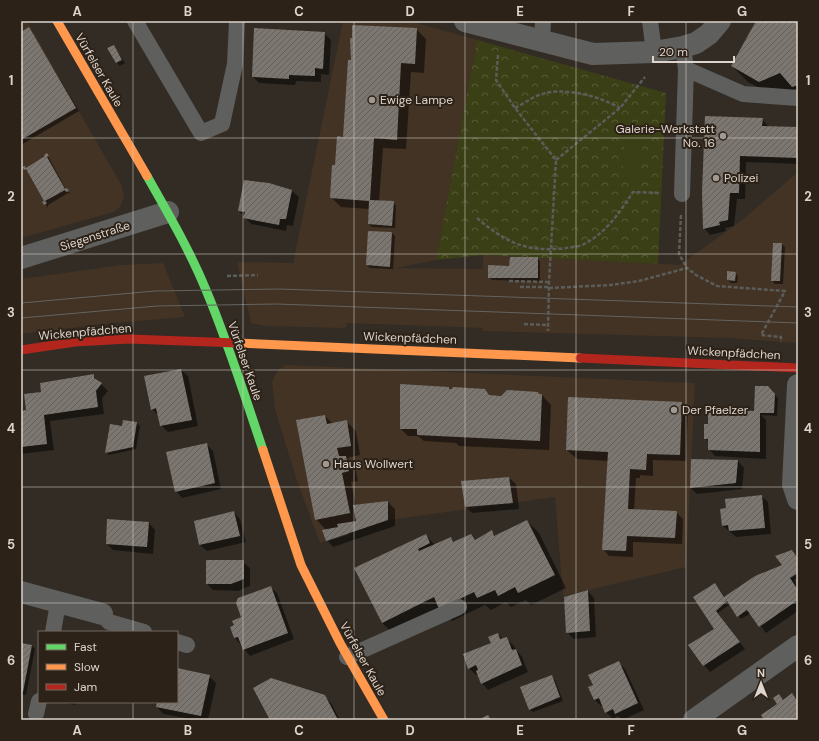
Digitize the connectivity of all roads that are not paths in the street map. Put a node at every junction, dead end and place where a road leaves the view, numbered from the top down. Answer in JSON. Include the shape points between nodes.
{"nodes":[{"id":1,"x":58,"y":21,"type":"edge"},
{"id":2,"x":135,"y":21,"type":"edge"},
{"id":3,"x":237,"y":21,"type":"edge"},
{"id":4,"x":465,"y":21,"type":"edge"},
{"id":5,"x":650,"y":21,"type":"edge"},
{"id":6,"x":720,"y":21,"type":"edge"},
{"id":7,"x":542,"y":31,"type":"edge"},
{"id":8,"x":683,"y":47,"type":"junction"},
{"id":9,"x":654,"y":52,"type":"junction"},
{"id":10,"x":686,"y":70,"type":"junction"},
{"id":11,"x":798,"y":98,"type":"edge"},
{"id":12,"x":682,"y":194,"type":"road end"},
{"id":13,"x":168,"y":212,"type":"junction"},
{"id":14,"x":21,"y":258,"type":"edge"},
{"id":15,"x":227,"y":344,"type":"junction"},
{"id":16,"x":21,"y":350,"type":"edge"},
{"id":17,"x":798,"y":368,"type":"edge"},
{"id":18,"x":798,"y":385,"type":"edge"},
{"id":19,"x":798,"y":498,"type":"edge"},
{"id":20,"x":21,"y":592,"type":"edge"},
{"id":21,"x":58,"y":603,"type":"junction"},
{"id":22,"x":459,"y":607,"type":"dead end"},
{"id":23,"x":102,"y":614,"type":"joint"},
{"id":24,"x":52,"y":631,"type":"edge"},
{"id":25,"x":140,"y":631,"type":"edge"},
{"id":26,"x":798,"y":646,"type":"edge"},
{"id":27,"x":347,"y":657,"type":"junction"},
{"id":28,"x":384,"y":720,"type":"edge"},
{"id":29,"x":694,"y":720,"type":"edge"}],
"edges":[{"from":1,"to":13,"type":"main road","name":"Vürfelser Kaule"},
{"from":2,"to":3,"type":"lane","via":[[200,132],[222,124],[235,64]]},
{"from":4,"to":7,"type":"street","via":[[500,30]]},
{"from":5,"to":9,"type":"lane"},
{"from":6,"to":8,"type":"street","via":[[709,34],[696,43]]},
{"from":7,"to":9,"type":"street","via":[[593,54]]},
{"from":8,"to":9,"type":"street"},
{"from":8,"to":10,"type":"lane"},
{"from":10,"to":11,"type":"lane","via":[[743,94]]},
{"from":10,"to":12,"type":"lane"},
{"from":13,"to":14,"type":"street","name":"Siegenstraße"},
{"from":13,"to":15,"type":"main road","name":"Vürfelser Kaule","via":[[200,276]]},
{"from":15,"to":16,"type":"main road","name":"Wickenpfädchen","via":[[129,339],[75,342]]},
{"from":15,"to":17,"type":"main road","name":"Wickenpfädchen"},
{"from":15,"to":27,"type":"main road","name":"Vürfelser Kaule","via":[[301,565]]},
{"from":18,"to":19,"type":"street","via":[[793,484]]},
{"from":20,"to":21,"type":"street"},
{"from":21,"to":23,"type":"street"},
{"from":21,"to":24,"type":"lane"},
{"from":22,"to":27,"type":"lane"},
{"from":23,"to":25,"type":"lane","via":[[109,622]]},
{"from":26,"to":29,"type":"street"},
{"from":27,"to":28,"type":"main road","name":"Vürfelser Kaule"}]}
